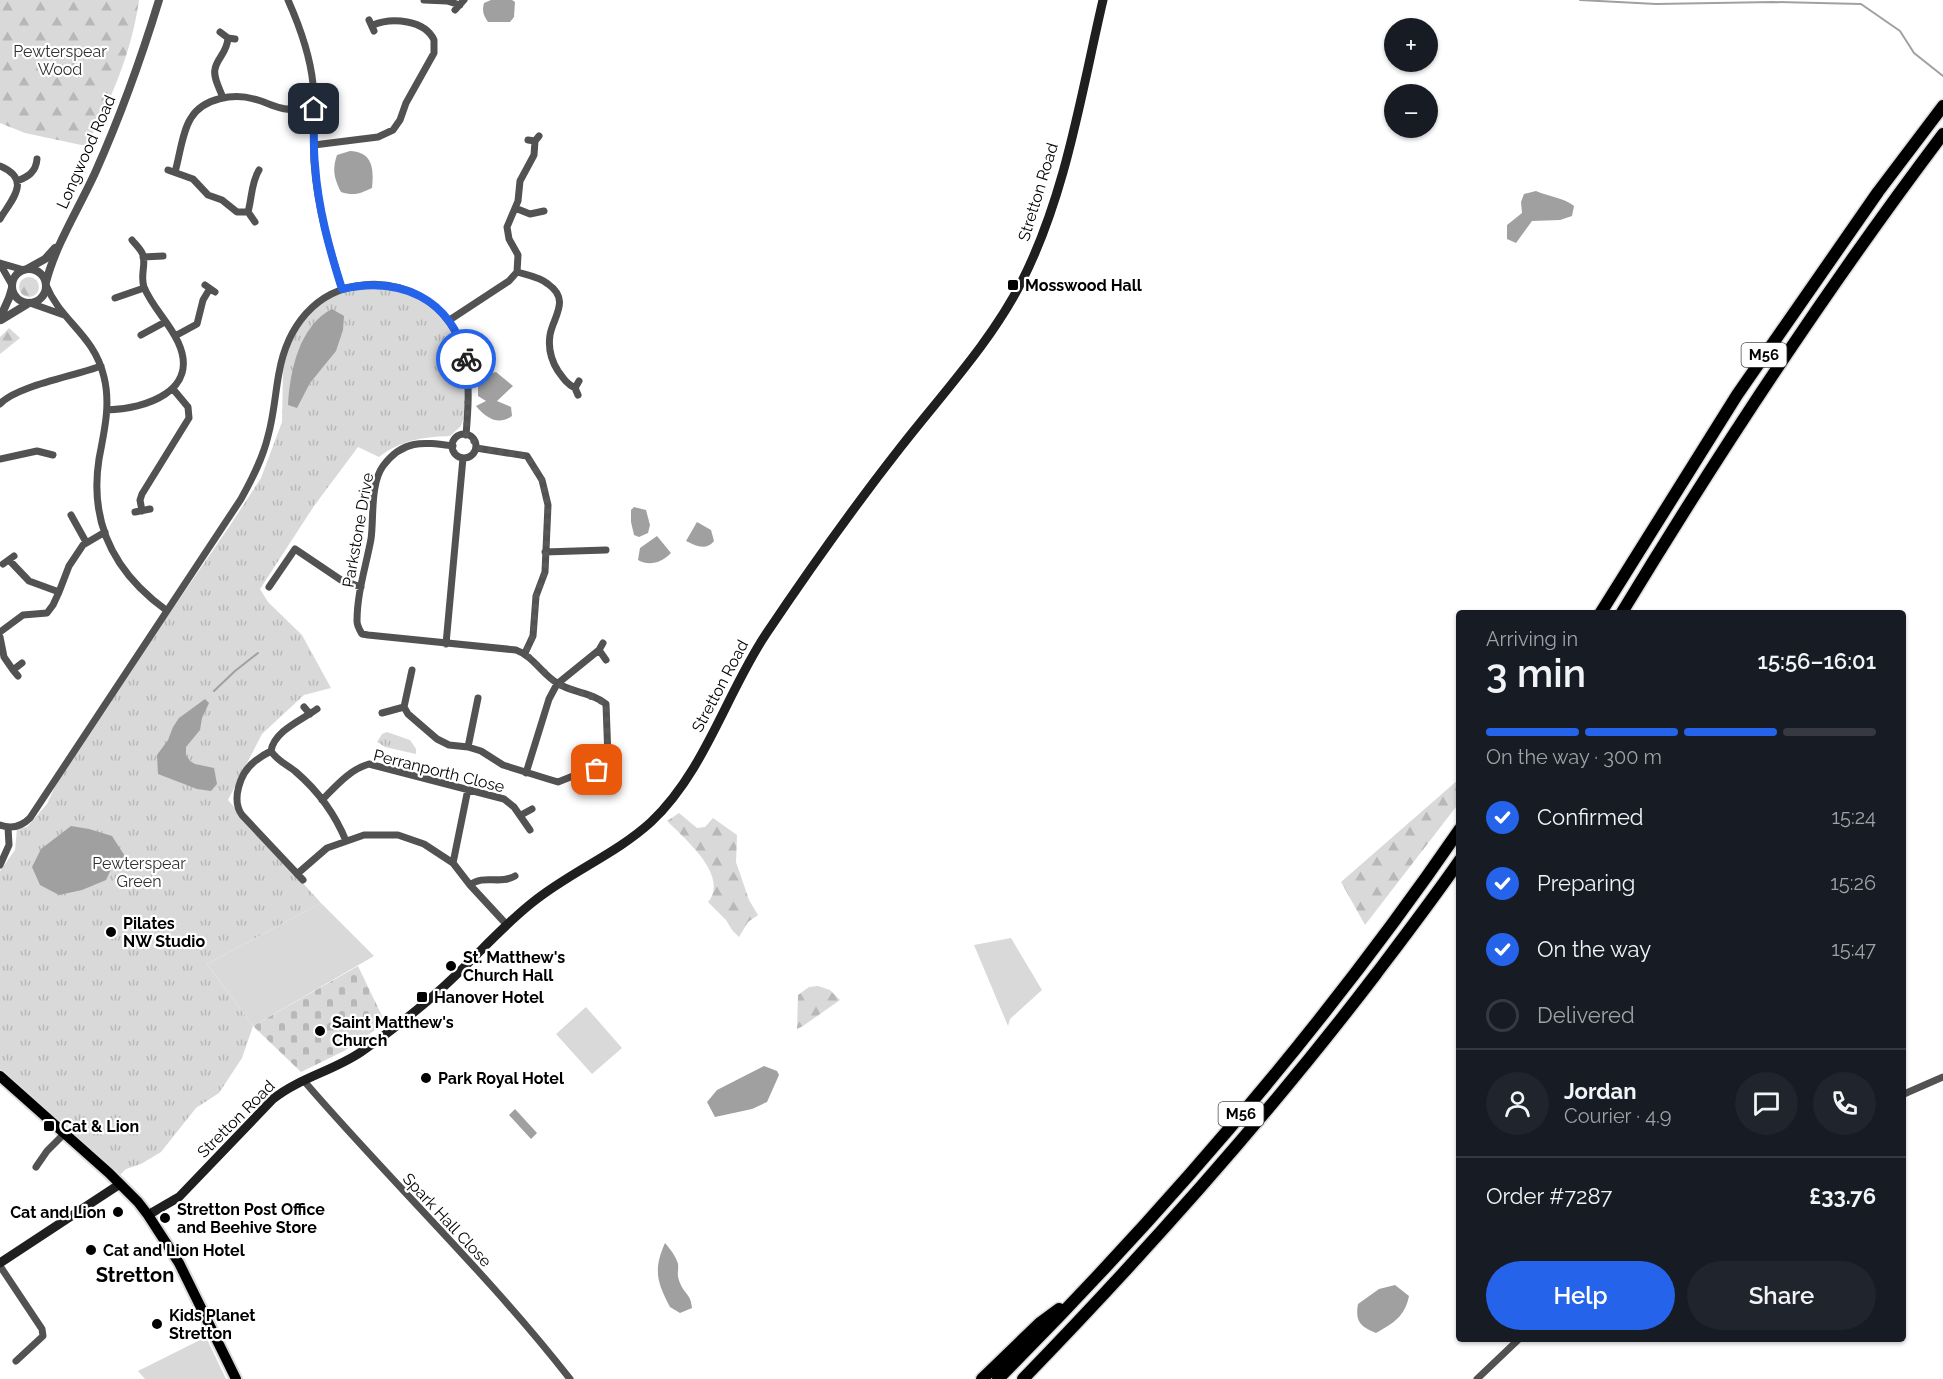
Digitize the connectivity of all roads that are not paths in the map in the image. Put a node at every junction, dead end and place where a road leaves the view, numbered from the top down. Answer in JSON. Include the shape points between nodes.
{"nodes":[{"id":1,"x":159,"y":0,"type":"edge"},
{"id":2,"x":288,"y":0,"type":"edge"},
{"id":3,"x":424,"y":0,"type":"edge"},
{"id":4,"x":1103,"y":0,"type":"edge"},
{"id":5,"x":460,"y":5,"type":"edge"},
{"id":6,"x":372,"y":25,"type":"dead end"},
{"id":7,"x":220,"y":32,"type":"dead end"},
{"id":8,"x":223,"y":98,"type":"junction"},
{"id":9,"x":1943,"y":106,"type":"edge"},
{"id":10,"x":314,"y":109,"type":"junction"},
{"id":11,"x":1943,"y":134,"type":"edge"},
{"id":12,"x":534,"y":139,"type":"dead end"},
{"id":13,"x":314,"y":145,"type":"junction"},
{"id":14,"x":37,"y":159,"type":"dead end"},
{"id":15,"x":0,"y":166,"type":"edge"},
{"id":16,"x":259,"y":170,"type":"dead end"},
{"id":17,"x":17,"y":181,"type":"junction"},
{"id":18,"x":515,"y":208,"type":"junction"},
{"id":19,"x":544,"y":211,"type":"dead end"},
{"id":20,"x":248,"y":212,"type":"junction"},
{"id":21,"x":0,"y":219,"type":"edge"},
{"id":22,"x":255,"y":222,"type":"dead end"},
{"id":23,"x":132,"y":240,"type":"dead end"},
{"id":24,"x":58,"y":246,"type":"junction"},
{"id":25,"x":163,"y":256,"type":"dead end"},
{"id":26,"x":143,"y":257,"type":"junction"},
{"id":27,"x":25,"y":269,"type":"junction"},
{"id":28,"x":517,"y":272,"type":"junction"},
{"id":29,"x":46,"y":284,"type":"junction"},
{"id":30,"x":12,"y":286,"type":"junction"},
{"id":31,"x":144,"y":288,"type":"junction"},
{"id":32,"x":210,"y":289,"type":"dead end"},
{"id":33,"x":342,"y":289,"type":"junction"},
{"id":34,"x":115,"y":299,"type":"dead end"},
{"id":35,"x":30,"y":303,"type":"junction"},
{"id":36,"x":66,"y":317,"type":"junction"},
{"id":37,"x":0,"y":319,"type":"edge"},
{"id":38,"x":448,"y":321,"type":"junction"},
{"id":39,"x":165,"y":322,"type":"junction"},
{"id":40,"x":138,"y":335,"type":"dead end"},
{"id":41,"x":175,"y":336,"type":"junction"},
{"id":42,"x":101,"y":366,"type":"junction"},
{"id":43,"x":579,"y":381,"type":"dead end"},
{"id":44,"x":173,"y":389,"type":"junction"},
{"id":45,"x":0,"y":404,"type":"edge"},
{"id":46,"x":107,"y":410,"type":"junction"},
{"id":47,"x":466,"y":435,"type":"junction"},
{"id":48,"x":453,"y":446,"type":"junction"},
{"id":49,"x":476,"y":448,"type":"junction"},
{"id":50,"x":54,"y":456,"type":"dead end"},
{"id":51,"x":463,"y":458,"type":"junction"},
{"id":52,"x":0,"y":459,"type":"edge"},
{"id":53,"x":142,"y":511,"type":"dead end"},
{"id":54,"x":71,"y":514,"type":"dead end"},
{"id":55,"x":105,"y":532,"type":"junction"},
{"id":56,"x":86,"y":542,"type":"junction"},
{"id":57,"x":606,"y":550,"type":"dead end"},
{"id":58,"x":545,"y":552,"type":"junction"},
{"id":59,"x":9,"y":560,"type":"dead end"},
{"id":60,"x":269,"y":587,"type":"dead end"},
{"id":61,"x":361,"y":587,"type":"junction"},
{"id":62,"x":59,"y":592,"type":"junction"},
{"id":63,"x":166,"y":610,"type":"junction"},
{"id":64,"x":1603,"y":610,"type":"edge"},
{"id":65,"x":1623,"y":610,"type":"edge"},
{"id":66,"x":0,"y":632,"type":"edge"},
{"id":67,"x":0,"y":637,"type":"edge"},
{"id":68,"x":603,"y":643,"type":"dead end"},
{"id":69,"x":446,"y":644,"type":"junction"},
{"id":70,"x":599,"y":650,"type":"junction"},
{"id":71,"x":525,"y":653,"type":"junction"},
{"id":72,"x":606,"y":660,"type":"dead end"},
{"id":73,"x":22,"y":663,"type":"dead end"},
{"id":74,"x":412,"y":670,"type":"dead end"},
{"id":75,"x":557,"y":684,"type":"junction"},
{"id":76,"x":478,"y":698,"type":"dead end"},
{"id":77,"x":304,"y":707,"type":"dead end"},
{"id":78,"x":404,"y":707,"type":"junction"},
{"id":79,"x":317,"y":709,"type":"dead end"},
{"id":80,"x":382,"y":713,"type":"dead end"},
{"id":81,"x":310,"y":714,"type":"junction"},
{"id":82,"x":468,"y":747,"type":"junction"},
{"id":83,"x":271,"y":751,"type":"junction"},
{"id":84,"x":526,"y":773,"type":"junction"},
{"id":85,"x":468,"y":789,"type":"junction"},
{"id":86,"x":322,"y":800,"type":"junction"},
{"id":87,"x":532,"y":809,"type":"dead end"},
{"id":88,"x":521,"y":815,"type":"junction"},
{"id":89,"x":0,"y":825,"type":"edge"},
{"id":90,"x":8,"y":827,"type":"junction"},
{"id":91,"x":530,"y":830,"type":"dead end"},
{"id":92,"x":1456,"y":835,"type":"edge"},
{"id":93,"x":346,"y":841,"type":"junction"},
{"id":94,"x":453,"y":863,"type":"junction"},
{"id":95,"x":0,"y":865,"type":"edge"},
{"id":96,"x":1456,"y":865,"type":"edge"},
{"id":97,"x":297,"y":874,"type":"junction"},
{"id":98,"x":515,"y":876,"type":"dead end"},
{"id":99,"x":303,"y":880,"type":"dead end"},
{"id":100,"x":470,"y":885,"type":"junction"},
{"id":101,"x":507,"y":925,"type":"junction"},
{"id":102,"x":0,"y":1076,"type":"edge"},
{"id":103,"x":1943,"y":1077,"type":"edge"},
{"id":104,"x":304,"y":1081,"type":"junction"},
{"id":105,"x":1906,"y":1093,"type":"edge"},
{"id":106,"x":65,"y":1133,"type":"junction"},
{"id":107,"x":36,"y":1167,"type":"dead end"},
{"id":108,"x":120,"y":1184,"type":"junction"},
{"id":109,"x":148,"y":1215,"type":"junction"},
{"id":110,"x":0,"y":1265,"type":"edge"},
{"id":111,"x":1091,"y":1284,"type":"junction"},
{"id":112,"x":1065,"y":1336,"type":"junction"},
{"id":113,"x":1516,"y":1342,"type":"edge"},
{"id":114,"x":16,"y":1361,"type":"dead end"},
{"id":115,"x":236,"y":1379,"type":"edge"},
{"id":116,"x":570,"y":1379,"type":"edge"},
{"id":117,"x":982,"y":1379,"type":"edge"},
{"id":118,"x":998,"y":1379,"type":"edge"},
{"id":119,"x":1023,"y":1379,"type":"edge"},
{"id":120,"x":1033,"y":1379,"type":"edge"},
{"id":121,"x":1478,"y":1379,"type":"edge"}],
"edges":[{"from":1,"to":24,"type":"street","name":"Longwood Road","via":[[117,123]]},
{"from":2,"to":10,"type":"street","via":[[306,48]]},
{"from":3,"to":5,"type":"street"},
{"from":4,"to":101,"type":"main road","name":"Stretton Road","via":[[1056,195],[1037,248],[1006,309],[799,585],[763,638],[676,794],[635,835],[558,883]]},
{"from":6,"to":13,"type":"street","via":[[393,21],[425,28],[434,40],[434,53],[393,130],[378,137]]},
{"from":7,"to":8,"type":"street","via":[[232,39],[215,69]]},
{"from":8,"to":10,"type":"street","via":[[245,97],[280,108]]},
{"from":8,"to":20,"type":"street","via":[[202,106],[190,119],[172,171],[192,178],[208,195],[237,212]]},
{"from":9,"to":64,"type":"highway","number":"M56","via":[[1878,192],[1737,395]]},
{"from":10,"to":13,"type":"street"},
{"from":11,"to":65,"type":"highway","number":"M56","via":[[1753,402]]},
{"from":12,"to":18,"type":"street","via":[[534,155],[520,181]]},
{"from":13,"to":33,"type":"street","via":[[324,227]]},
{"from":14,"to":17,"type":"street","via":[[33,172]]},
{"from":15,"to":17,"type":"street"},
{"from":16,"to":20,"type":"street"},
{"from":17,"to":21,"type":"street","via":[[15,198]]},
{"from":18,"to":19,"type":"street","via":[[530,214]]},
{"from":18,"to":28,"type":"street","via":[[507,227],[518,255]]},
{"from":20,"to":22,"type":"street"},
{"from":23,"to":26,"type":"street"},
{"from":24,"to":27,"type":"street","name":"Longwood Road","via":[[45,259]]},
{"from":24,"to":29,"type":"street","name":"Longwood Road"},
{"from":25,"to":26,"type":"street"},
{"from":26,"to":31,"type":"street"},
{"from":27,"to":29,"type":"street","via":[[39,272]]},
{"from":27,"to":30,"type":"street","via":[[16,275]]},
{"from":27,"to":30,"type":"street","via":[[0,264]]},
{"from":28,"to":38,"type":"street"},
{"from":28,"to":43,"type":"street","via":[[545,281],[556,292],[559,310],[550,334],[551,354],[561,376],[576,392]]},
{"from":29,"to":35,"type":"street","via":[[43,296]]},
{"from":29,"to":36,"type":"street"},
{"from":30,"to":35,"type":"street","via":[[15,296]]},
{"from":30,"to":37,"type":"street"},
{"from":31,"to":34,"type":"street"},
{"from":31,"to":39,"type":"street"},
{"from":32,"to":41,"type":"street","via":[[197,324]]},
{"from":33,"to":38,"type":"street","via":[[373,284],[404,289],[426,299]]},
{"from":33,"to":63,"type":"street","via":[[308,310],[290,336],[279,370],[268,437],[253,477]]},
{"from":35,"to":36,"type":"street"},
{"from":35,"to":37,"type":"street"},
{"from":36,"to":42,"type":"street","via":[[88,341]]},
{"from":38,"to":47,"type":"street","via":[[466,360]]},
{"from":39,"to":40,"type":"street"},
{"from":39,"to":41,"type":"street"},
{"from":41,"to":44,"type":"street","via":[[183,362]]},
{"from":42,"to":45,"type":"street","via":[[19,391]]},
{"from":42,"to":46,"type":"street"},
{"from":44,"to":46,"type":"street","via":[[154,401]]},
{"from":44,"to":53,"type":"street","via":[[188,407],[189,418],[142,494]]},
{"from":46,"to":55,"type":"street","via":[[97,488]]},
{"from":47,"to":48,"type":"street","via":[[456,439]]},
{"from":47,"to":49,"type":"street"},
{"from":48,"to":51,"type":"street","via":[[456,455]]},
{"from":48,"to":61,"type":"street","name":"Parkstone Drive","via":[[412,444],[399,450],[383,466],[376,487]]},
{"from":49,"to":51,"type":"street","via":[[472,455]]},
{"from":49,"to":58,"type":"street","via":[[527,456],[542,480],[548,505]]},
{"from":50,"to":52,"type":"street","via":[[37,451]]},
{"from":51,"to":69,"type":"street"},
{"from":54,"to":56,"type":"street"},
{"from":55,"to":56,"type":"street"},
{"from":55,"to":63,"type":"street","via":[[125,573]]},
{"from":56,"to":62,"type":"street","via":[[69,566]]},
{"from":57,"to":58,"type":"street"},
{"from":58,"to":71,"type":"street","via":[[533,636]]},
{"from":59,"to":62,"type":"street","via":[[34,584]]},
{"from":60,"to":61,"type":"street","via":[[295,549],[341,580]]},
{"from":61,"to":69,"type":"street","name":"Parkstone Drive","via":[[358,628],[362,634]]},
{"from":62,"to":66,"type":"street","via":[[47,613],[23,615]]},
{"from":63,"to":90,"type":"street","via":[[30,818],[19,826]]},
{"from":67,"to":73,"type":"street","via":[[4,657],[15,673]]},
{"from":68,"to":70,"type":"street"},
{"from":69,"to":71,"type":"street"},
{"from":70,"to":72,"type":"street"},
{"from":70,"to":75,"type":"street"},
{"from":71,"to":75,"type":"street"},
{"from":74,"to":78,"type":"street"},
{"from":75,"to":84,"type":"street"},
{"from":75,"to":84,"type":"street","via":[[606,704],[606,764],[558,782]]},
{"from":76,"to":82,"type":"street"},
{"from":77,"to":81,"type":"street"},
{"from":78,"to":80,"type":"street"},
{"from":78,"to":82,"type":"street","via":[[437,739],[448,745]]},
{"from":79,"to":81,"type":"street"},
{"from":81,"to":83,"type":"street","via":[[275,739]]},
{"from":82,"to":84,"type":"street"},
{"from":83,"to":86,"type":"street"},
{"from":83,"to":97,"type":"street","via":[[248,769],[236,802],[242,815]]},
{"from":85,"to":86,"type":"street","name":"Perranporth Close","via":[[369,764],[347,776]]},
{"from":85,"to":88,"type":"street","name":"Perranporth Close","via":[[504,799]]},
{"from":85,"to":94,"type":"street"},
{"from":86,"to":93,"type":"street"},
{"from":87,"to":88,"type":"street"},
{"from":88,"to":91,"type":"street","name":"Perranporth Close"},
{"from":89,"to":90,"type":"street"},
{"from":90,"to":95,"type":"street","via":[[9,845]]},
{"from":92,"to":111,"type":"highway","number":"M56","via":[[1320,1018],[1199,1164]]},
{"from":93,"to":94,"type":"street","via":[[398,835],[424,844]]},
{"from":93,"to":97,"type":"street","via":[[327,848]]},
{"from":94,"to":100,"type":"street"},
{"from":96,"to":112,"type":"highway","number":"M56","via":[[1279,1098],[1143,1254]]},
{"from":97,"to":99,"type":"street"},
{"from":98,"to":100,"type":"street","via":[[500,881],[482,879]]},
{"from":100,"to":101,"type":"street"},
{"from":101,"to":104,"type":"main road","name":"Stretton Road","via":[[420,1008],[345,1062]]},
{"from":102,"to":106,"type":"highway"},
{"from":103,"to":105,"type":"street"},
{"from":104,"to":109,"type":"main road","name":"Stretton Road","via":[[273,1099],[179,1197]]},
{"from":104,"to":116,"type":"street","name":"Spark Hall Close"},
{"from":106,"to":107,"type":"street"},
{"from":106,"to":108,"type":"highway"},
{"from":108,"to":109,"type":"highway"},
{"from":108,"to":110,"type":"main road"},
{"from":109,"to":115,"type":"highway","via":[[179,1263]]},
{"from":110,"to":114,"type":"street","via":[[42,1329],[40,1341]]},
{"from":111,"to":117,"type":"highway","number":"M56","via":[[1040,1323]]},
{"from":111,"to":118,"type":"highway","number":"M56"},
{"from":112,"to":119,"type":"highway","number":"M56"},
{"from":112,"to":120,"type":"highway","number":"M56"},
{"from":113,"to":121,"type":"street"}]}
